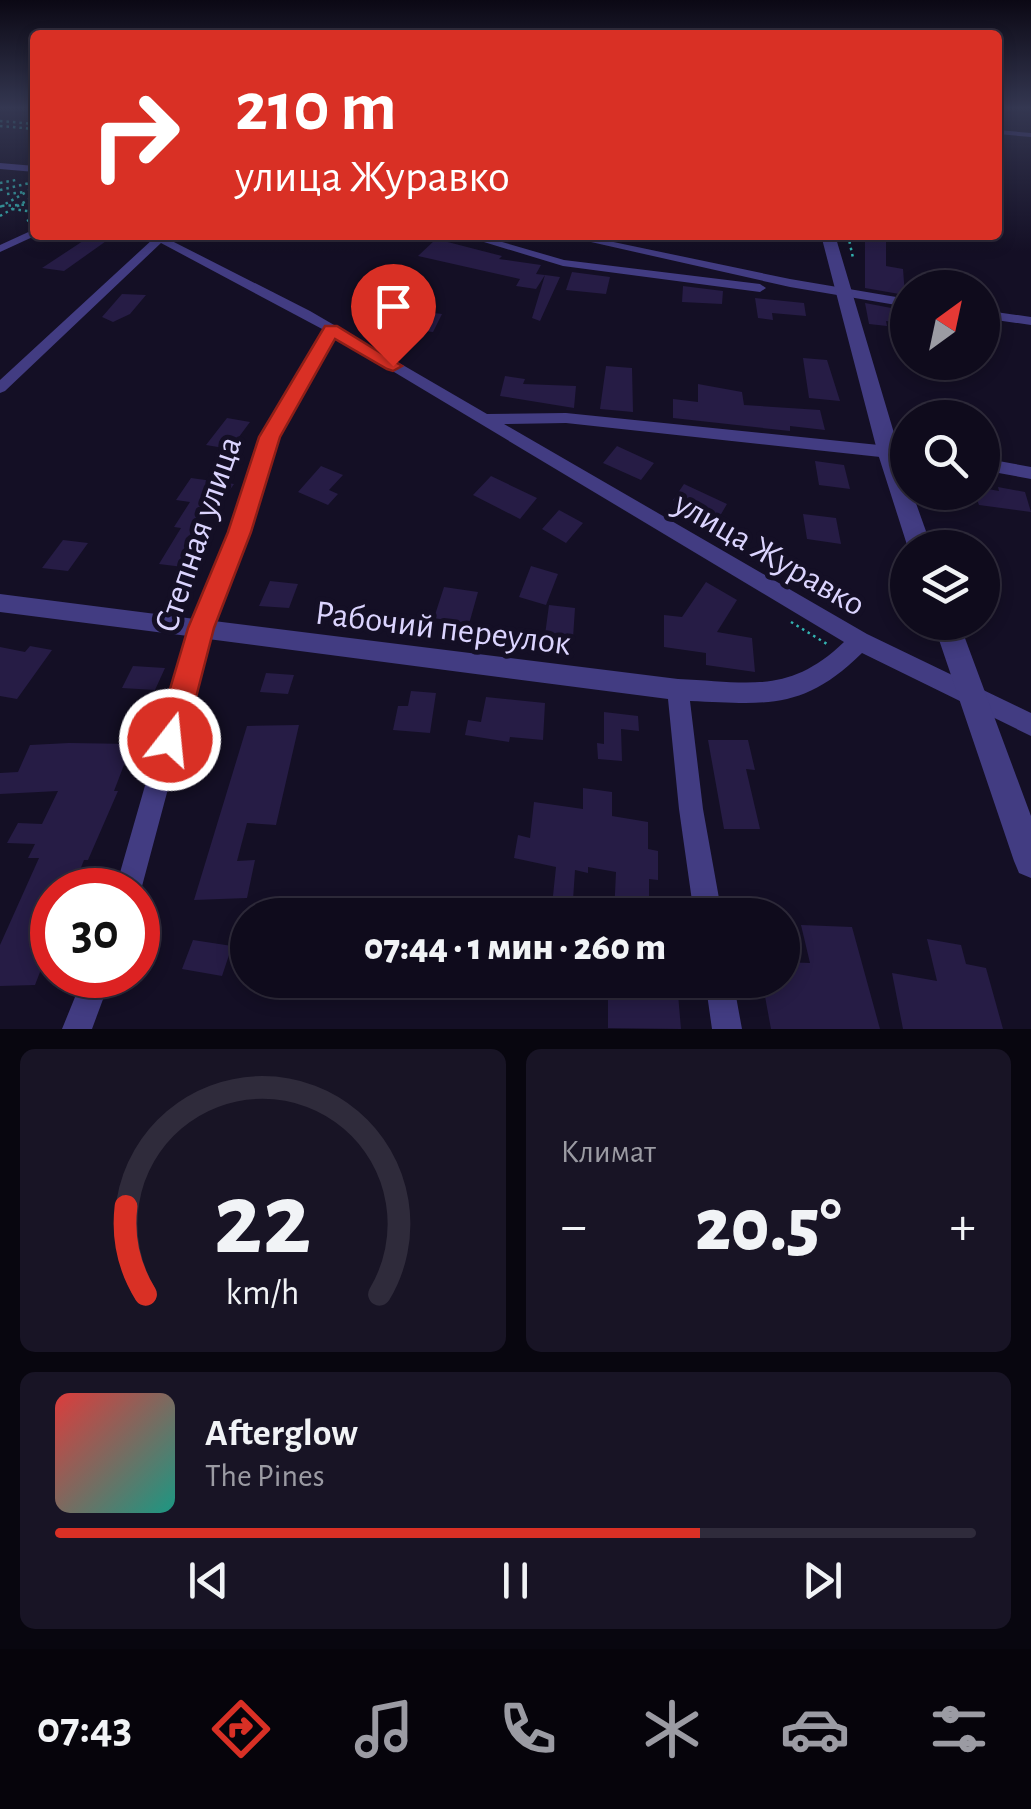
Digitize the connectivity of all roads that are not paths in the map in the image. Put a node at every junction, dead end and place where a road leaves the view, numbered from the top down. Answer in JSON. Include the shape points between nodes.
{"nodes":[{"id":1,"x":0,"y":166,"type":"edge"},
{"id":2,"x":30,"y":169,"type":"edge"},
{"id":3,"x":30,"y":235,"type":"edge"},
{"id":4,"x":154,"y":240,"type":"edge"},
{"id":5,"x":165,"y":240,"type":"edge"},
{"id":6,"x":483,"y":240,"type":"edge"},
{"id":7,"x":588,"y":240,"type":"edge"},
{"id":8,"x":829,"y":240,"type":"edge"},
{"id":9,"x":0,"y":250,"type":"edge"},
{"id":10,"x":790,"y":284,"type":"junction"},
{"id":11,"x":840,"y":290,"type":"junction"},
{"id":12,"x":890,"y":299,"type":"edge"},
{"id":13,"x":1000,"y":317,"type":"edge"},
{"id":14,"x":1031,"y":321,"type":"edge"},
{"id":15,"x":331,"y":330,"type":"junction"},
{"id":16,"x":0,"y":388,"type":"edge"},
{"id":17,"x":486,"y":419,"type":"junction"},
{"id":18,"x":890,"y":431,"type":"edge"},
{"id":19,"x":890,"y":453,"type":"edge"},
{"id":20,"x":1000,"y":467,"type":"edge"},
{"id":21,"x":1031,"y":473,"type":"edge"},
{"id":22,"x":0,"y":603,"type":"edge"},
{"id":23,"x":201,"y":628,"type":"junction"},
{"id":24,"x":952,"y":640,"type":"edge"},
{"id":25,"x":860,"y":641,"type":"junction"},
{"id":26,"x":678,"y":690,"type":"junction"},
{"id":27,"x":972,"y":699,"type":"junction"},
{"id":28,"x":1031,"y":725,"type":"edge"},
{"id":29,"x":1031,"y":861,"type":"edge"},
{"id":30,"x":134,"y":868,"type":"edge"},
{"id":31,"x":705,"y":898,"type":"edge"},
{"id":32,"x":89,"y":998,"type":"edge"},
{"id":33,"x":722,"y":998,"type":"edge"},
{"id":34,"x":77,"y":1029,"type":"edge"},
{"id":35,"x":728,"y":1029,"type":"edge"}],
"edges":[{"from":1,"to":2,"type":"street"},
{"from":3,"to":9,"type":"street"},
{"from":4,"to":16,"type":"street"},
{"from":5,"to":15,"type":"street","name":"улица Журавко"},
{"from":6,"to":10,"type":"street","via":[[563,263],[778,290]]},
{"from":7,"to":10,"type":"street"},
{"from":8,"to":11,"type":"street"},
{"from":10,"to":11,"type":"street"},
{"from":11,"to":12,"type":"street"},
{"from":11,"to":18,"type":"street"},
{"from":13,"to":14,"type":"street"},
{"from":15,"to":17,"type":"street","name":"улица Журавко"},
{"from":15,"to":23,"type":"street","name":"Степная улица","via":[[270,437]]},
{"from":17,"to":19,"type":"street","name":"улица Журавко","via":[[566,418]]},
{"from":17,"to":25,"type":"street","name":"улица Журавко"},
{"from":20,"to":21,"type":"street"},
{"from":22,"to":23,"type":"street","name":"Рабочий переулок"},
{"from":23,"to":26,"type":"street","name":"Рабочий переулок"},
{"from":23,"to":30,"type":"street","name":"Степная улица"},
{"from":24,"to":27,"type":"street"},
{"from":25,"to":26,"type":"street","name":"Рабочий переулок","via":[[834,668],[796,690]]},
{"from":25,"to":27,"type":"street","name":"улица Журавко"},
{"from":26,"to":31,"type":"street"},
{"from":27,"to":28,"type":"street","name":"улица Журавко"},
{"from":27,"to":29,"type":"street"},
{"from":32,"to":34,"type":"street"},
{"from":33,"to":35,"type":"street"}]}
